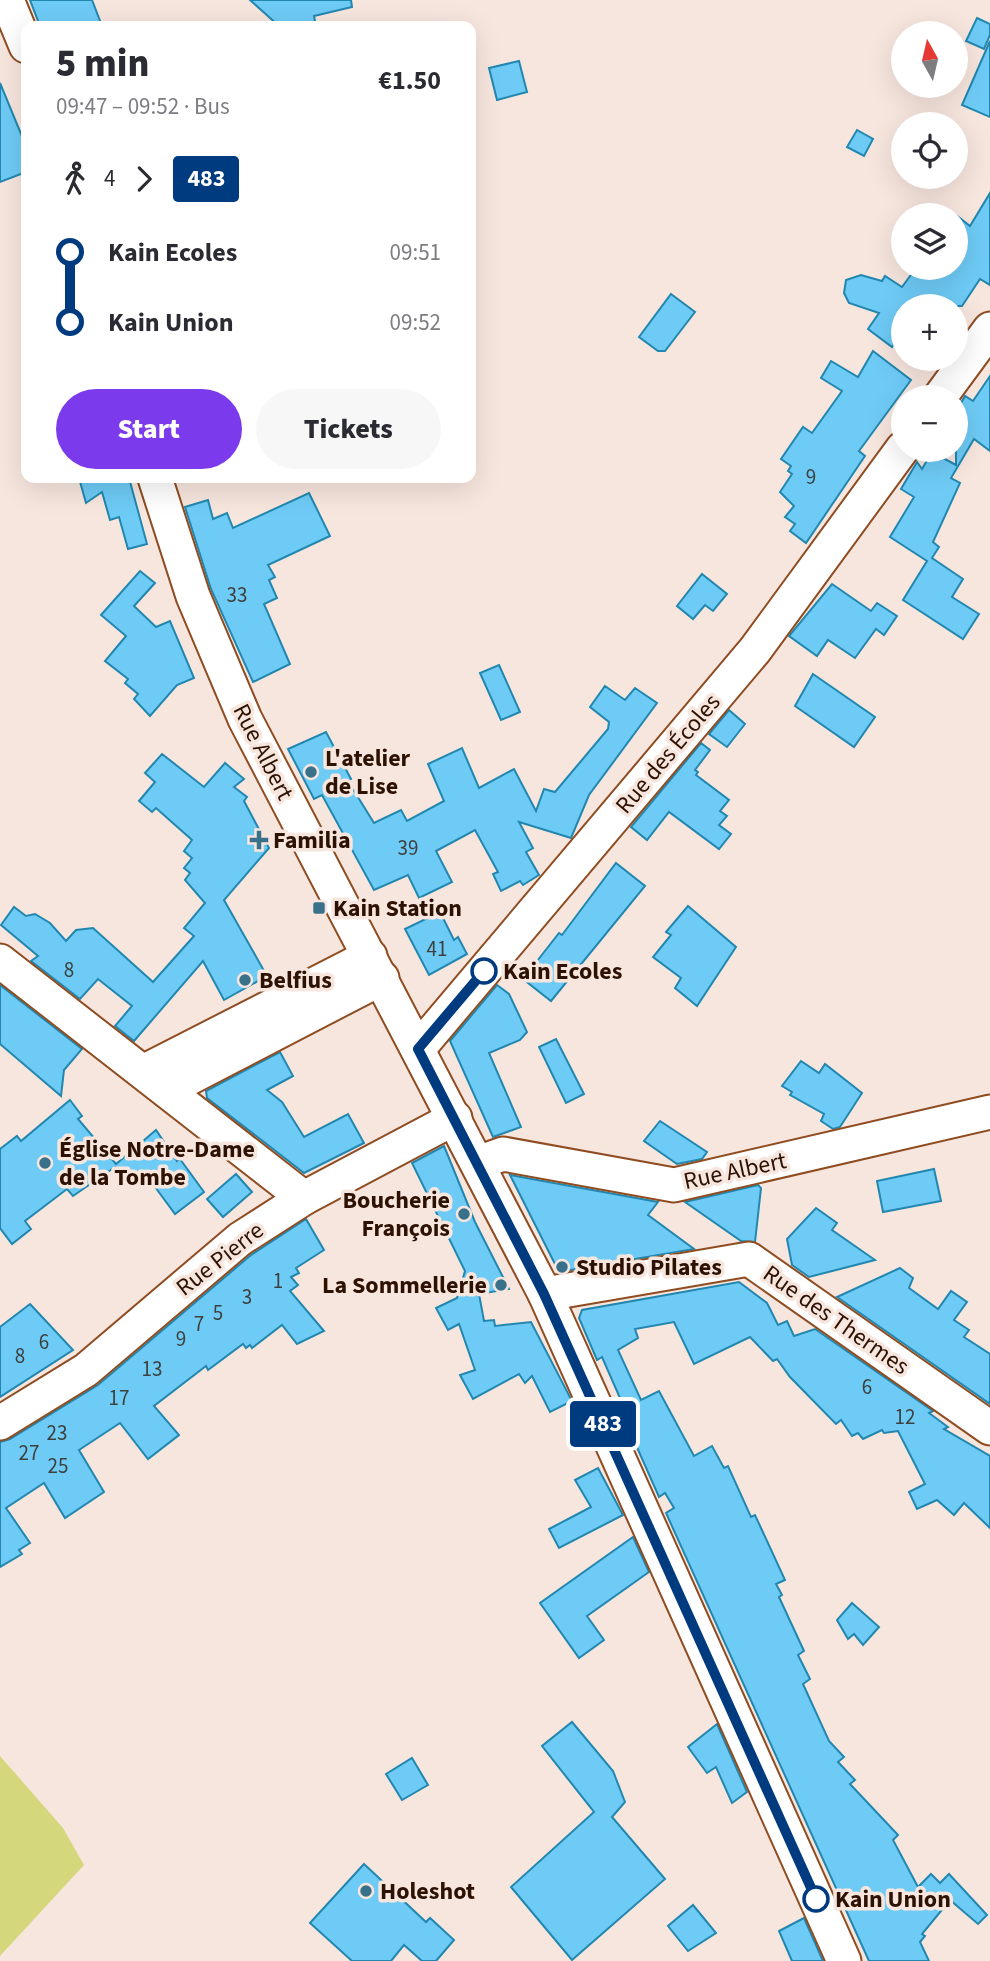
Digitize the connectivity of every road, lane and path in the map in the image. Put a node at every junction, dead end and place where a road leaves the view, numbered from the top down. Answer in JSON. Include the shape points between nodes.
{"nodes":[{"id":1,"x":6,"y":0,"type":"edge"},
{"id":2,"x":21,"y":34,"type":"edge"},
{"id":3,"x":990,"y":329,"type":"edge"},
{"id":4,"x":949,"y":385,"type":"edge"},
{"id":5,"x":893,"y":462,"type":"edge"},
{"id":6,"x":157,"y":483,"type":"edge"},
{"id":7,"x":0,"y":961,"type":"edge"},
{"id":8,"x":376,"y":967,"type":"junction"},
{"id":9,"x":418,"y":1049,"type":"junction"},
{"id":10,"x":155,"y":1081,"type":"junction"},
{"id":11,"x":990,"y":1112,"type":"edge"},
{"id":12,"x":455,"y":1118,"type":"junction"},
{"id":13,"x":478,"y":1163,"type":"junction"},
{"id":14,"x":304,"y":1198,"type":"junction"},
{"id":15,"x":544,"y":1294,"type":"junction"},
{"id":16,"x":0,"y":1423,"type":"edge"},
{"id":17,"x":990,"y":1428,"type":"edge"},
{"id":18,"x":844,"y":1961,"type":"edge"}],
"edges":[{"from":1,"to":2,"type":"street"},
{"from":3,"to":4,"type":"street"},
{"from":5,"to":9,"type":"street","name":"Rue des Écoles","via":[[755,650]]},
{"from":6,"to":8,"type":"street","name":"Rue Albert","via":[[216,656]]},
{"from":7,"to":10,"type":"street"},
{"from":8,"to":9,"type":"street","name":"Rue Albert"},
{"from":8,"to":10,"type":"street"},
{"from":9,"to":12,"type":"street","name":"Rue Albert"},
{"from":10,"to":14,"type":"street"},
{"from":11,"to":13,"type":"street","name":"Rue Albert","via":[[674,1185],[503,1154]]},
{"from":12,"to":13,"type":"street","name":"Rue Albert"},
{"from":12,"to":14,"type":"street","name":"Rue Pierre"},
{"from":13,"to":15,"type":"street","name":"Rue Albert"},
{"from":14,"to":16,"type":"street","name":"Rue Pierre","via":[[240,1239],[86,1370]]},
{"from":15,"to":17,"type":"street","name":"Rue des Thermes","via":[[749,1259]]},
{"from":15,"to":18,"type":"street","name":"Rue Albert"}]}
